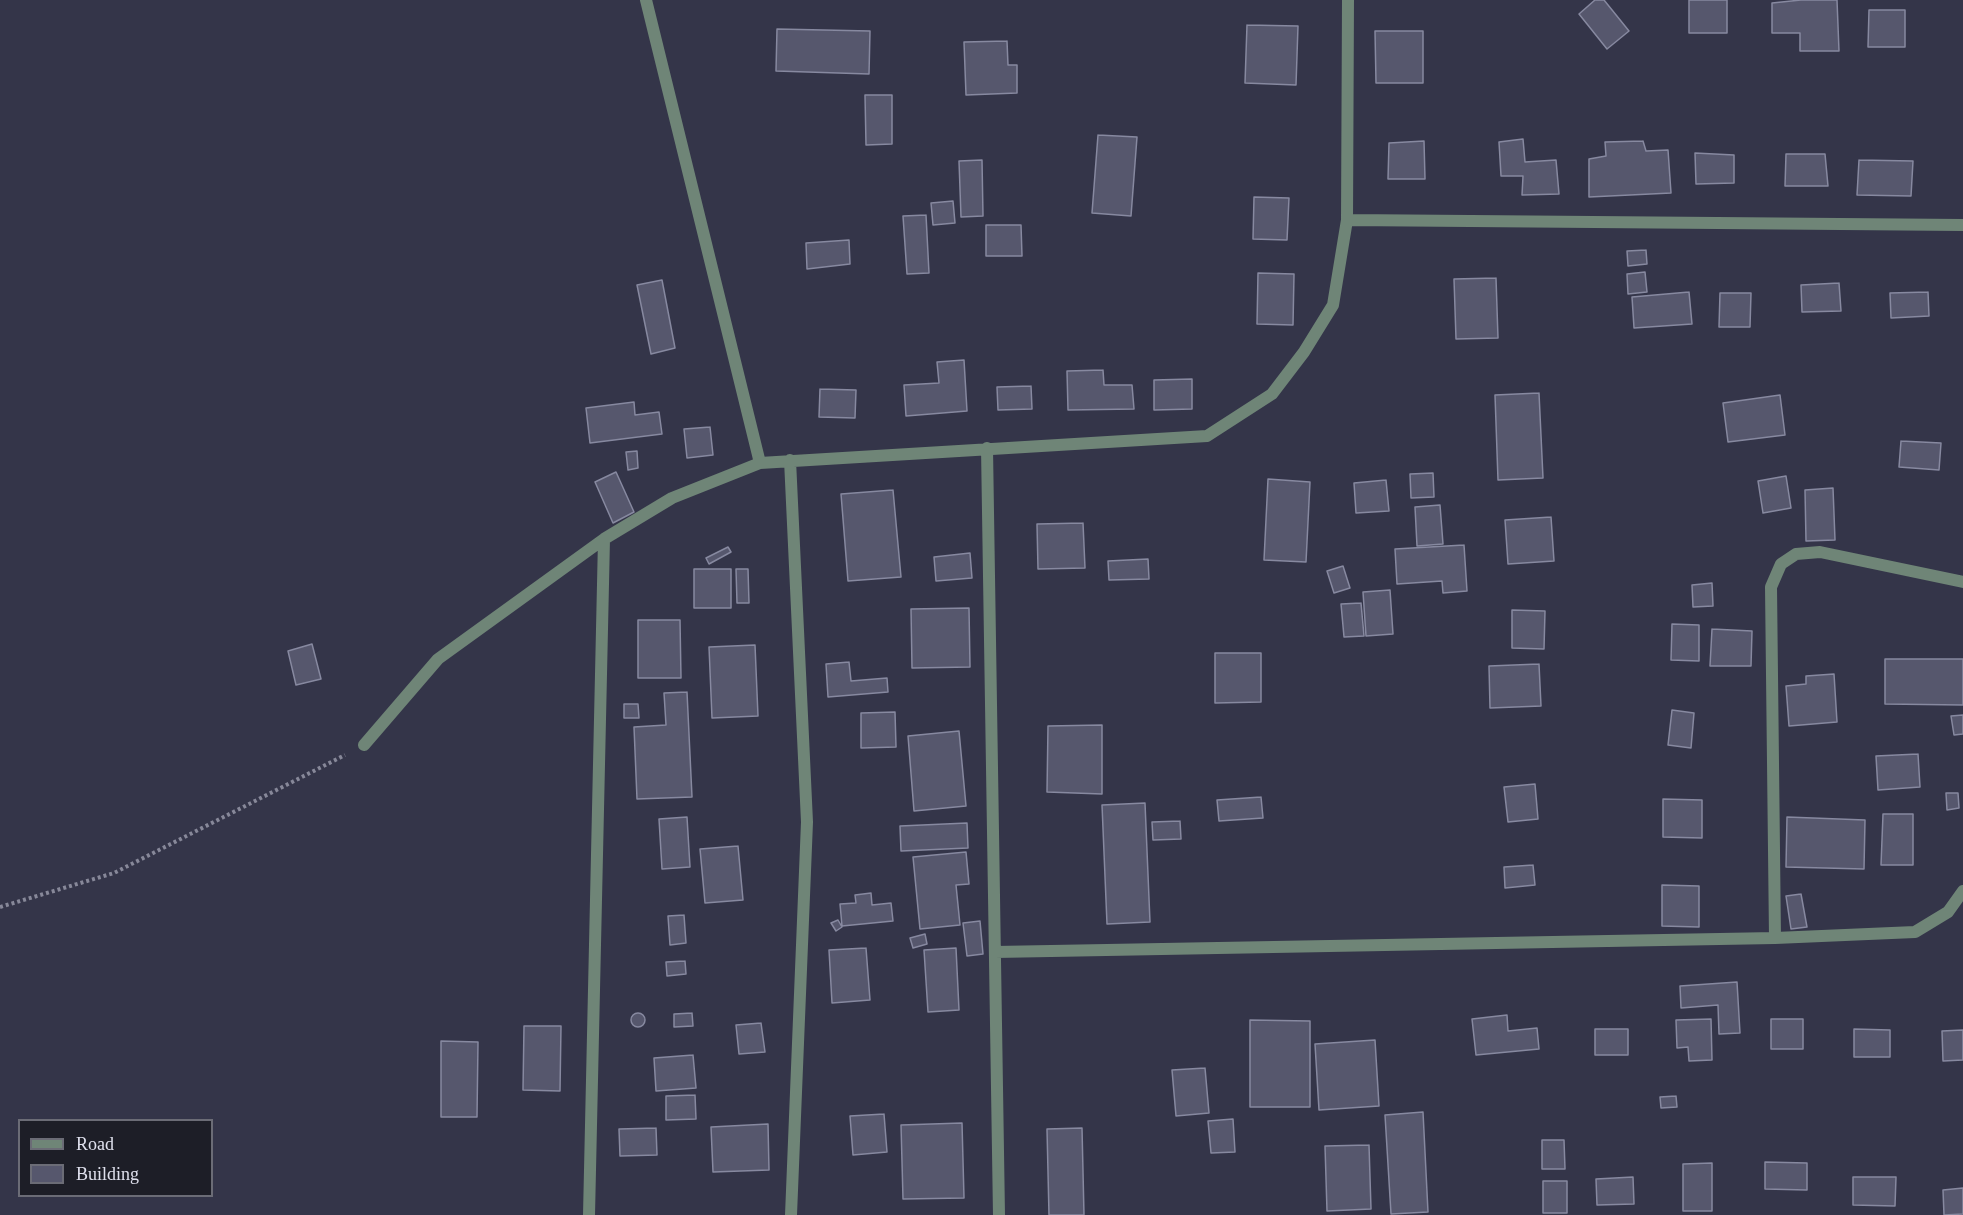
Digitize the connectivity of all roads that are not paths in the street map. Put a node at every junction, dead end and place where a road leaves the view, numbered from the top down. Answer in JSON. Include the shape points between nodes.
{"nodes":[{"id":1,"x":646,"y":0,"type":"edge"},
{"id":2,"x":1348,"y":0,"type":"edge"},
{"id":3,"x":1347,"y":220,"type":"junction"},
{"id":4,"x":1963,"y":225,"type":"edge"},
{"id":5,"x":987,"y":448,"type":"junction"},
{"id":6,"x":790,"y":460,"type":"junction"},
{"id":7,"x":760,"y":463,"type":"junction"},
{"id":8,"x":604,"y":539,"type":"junction"},
{"id":9,"x":1963,"y":582,"type":"edge"},
{"id":10,"x":364,"y":745,"type":"road end"},
{"id":11,"x":1963,"y":891,"type":"edge"},
{"id":12,"x":1775,"y":938,"type":"junction"},
{"id":13,"x":995,"y":952,"type":"junction"},
{"id":14,"x":589,"y":1215,"type":"edge"},
{"id":15,"x":791,"y":1215,"type":"edge"},
{"id":16,"x":999,"y":1215,"type":"edge"}],
"edges":[{"from":1,"to":7,"type":"street"},
{"from":2,"to":3,"type":"street"},
{"from":3,"to":4,"type":"street"},
{"from":3,"to":5,"type":"street","via":[[1333,305],[1304,352],[1272,394],[1207,436]]},
{"from":5,"to":6,"type":"street"},
{"from":5,"to":13,"type":"street"},
{"from":6,"to":7,"type":"street"},
{"from":6,"to":15,"type":"street","via":[[807,822]]},
{"from":7,"to":8,"type":"street","via":[[672,498]]},
{"from":8,"to":10,"type":"street","via":[[438,659]]},
{"from":8,"to":14,"type":"street"},
{"from":9,"to":12,"type":"street","via":[[1820,552],[1796,554],[1781,564],[1771,587]]},
{"from":11,"to":12,"type":"street","via":[[1948,912],[1915,932]]},
{"from":12,"to":13,"type":"street"},
{"from":13,"to":16,"type":"street"}]}
